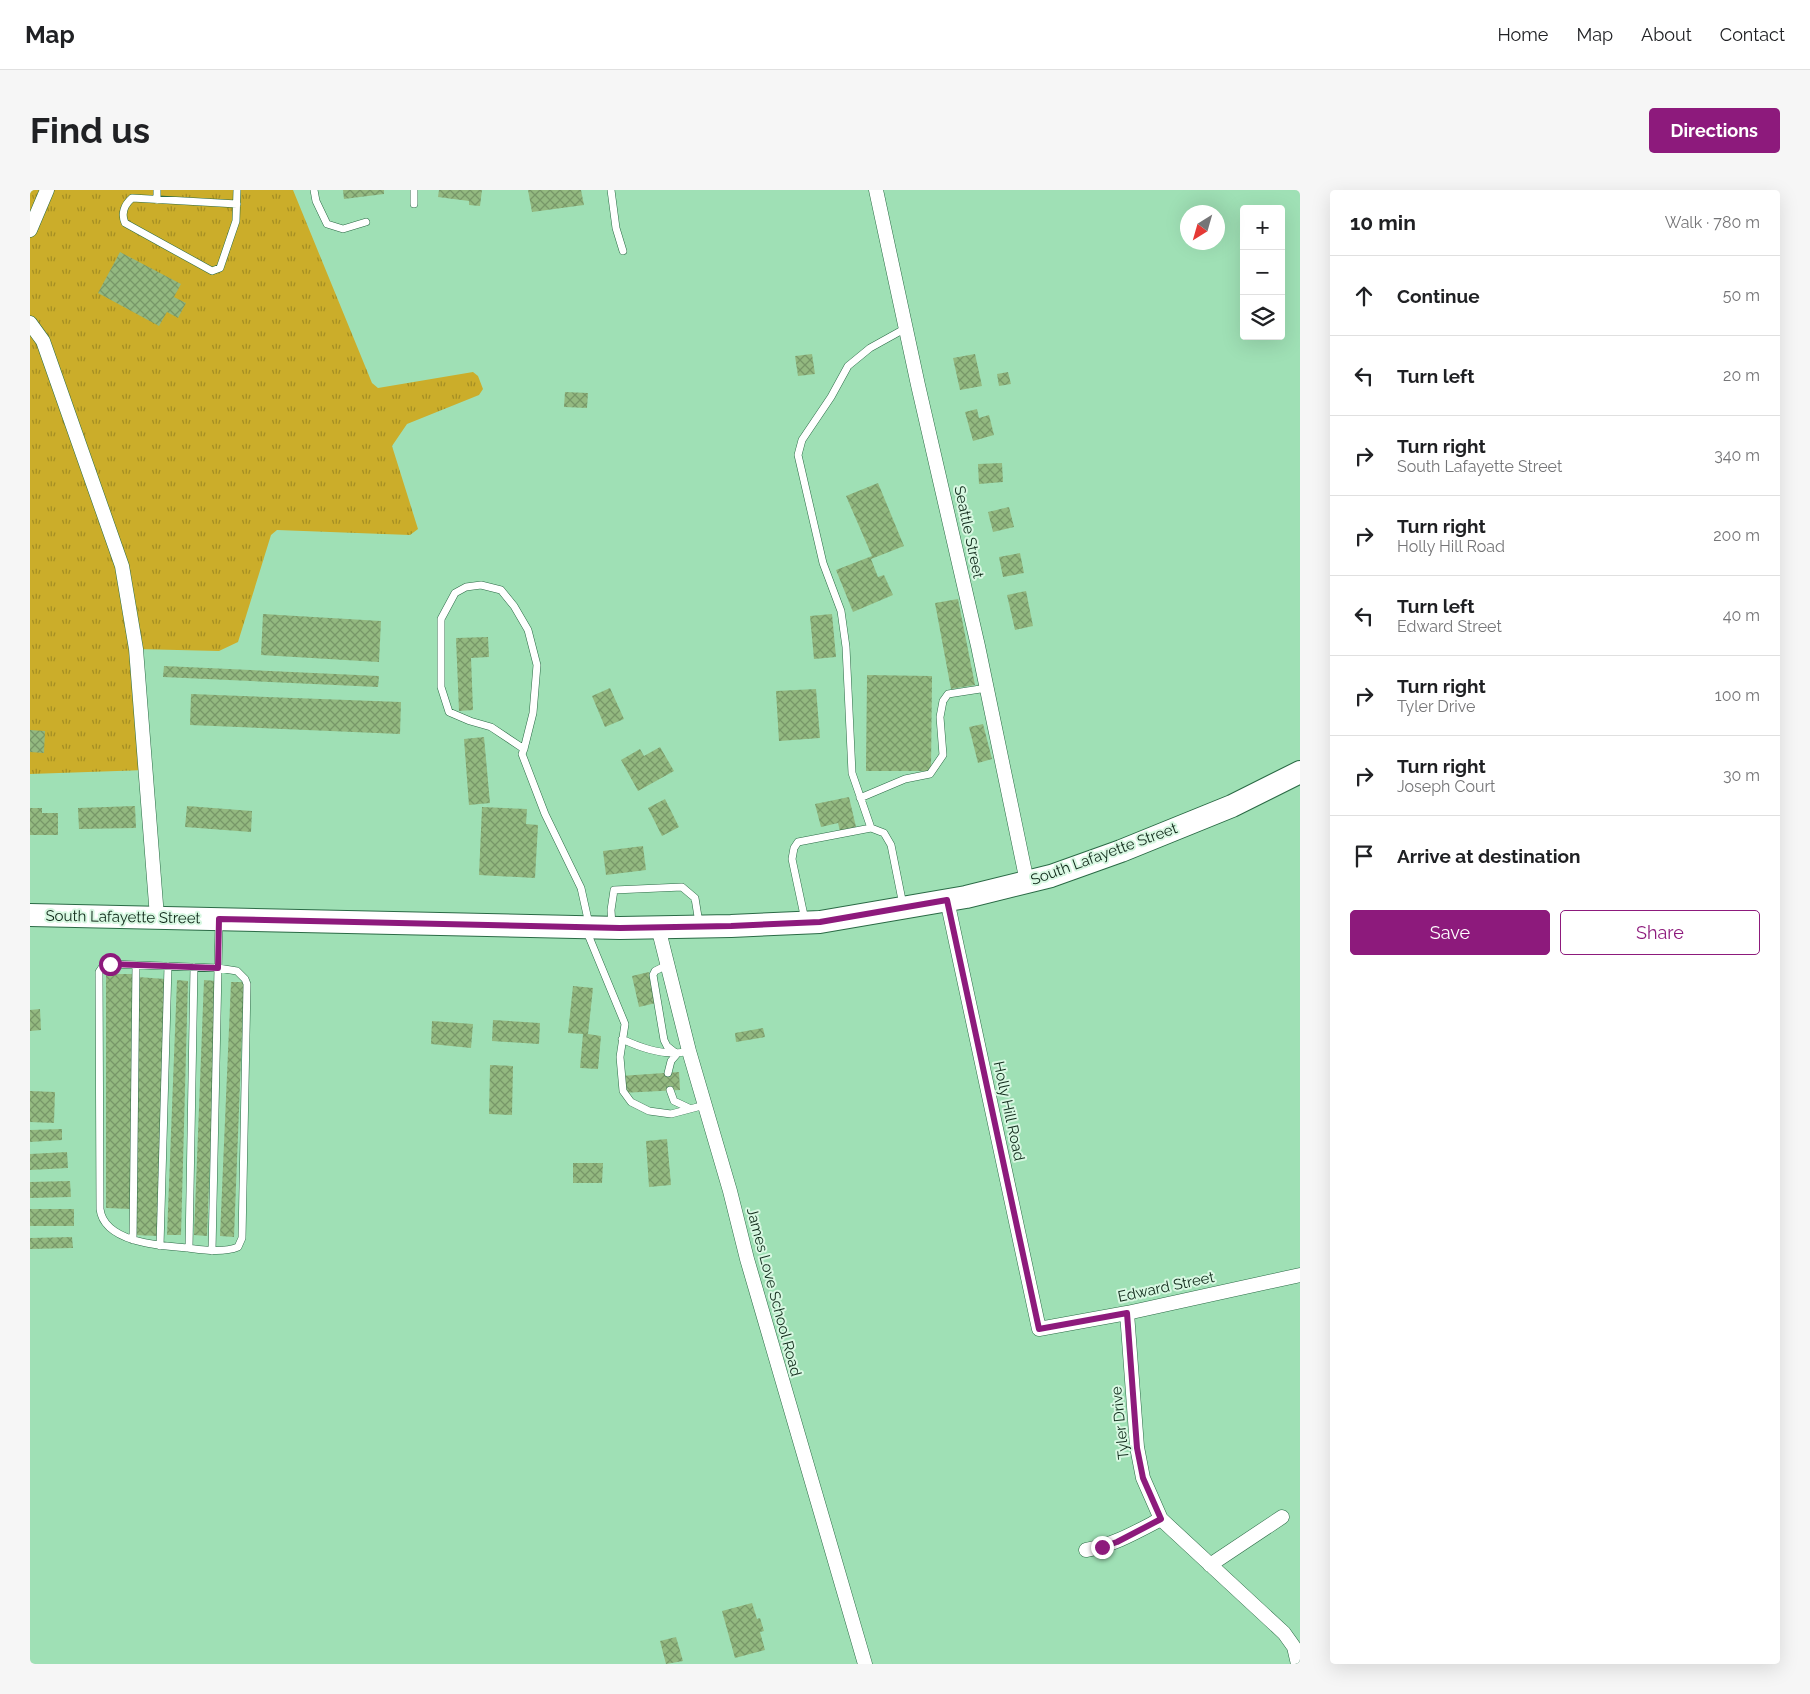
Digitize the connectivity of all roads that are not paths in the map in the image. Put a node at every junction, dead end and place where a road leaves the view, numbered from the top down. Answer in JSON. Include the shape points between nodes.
{"nodes":[{"id":1,"x":47,"y":190,"type":"edge"},
{"id":2,"x":157,"y":190,"type":"edge"},
{"id":3,"x":237,"y":190,"type":"edge"},
{"id":4,"x":314,"y":190,"type":"edge"},
{"id":5,"x":414,"y":190,"type":"edge"},
{"id":6,"x":611,"y":190,"type":"edge"},
{"id":7,"x":876,"y":190,"type":"edge"},
{"id":8,"x":157,"y":200,"type":"junction"},
{"id":9,"x":237,"y":204,"type":"junction"},
{"id":10,"x":414,"y":204,"type":"dead end"},
{"id":11,"x":366,"y":222,"type":"dead end"},
{"id":12,"x":30,"y":230,"type":"edge"},
{"id":13,"x":623,"y":251,"type":"dead end"},
{"id":14,"x":30,"y":323,"type":"edge"},
{"id":15,"x":906,"y":328,"type":"junction"},
{"id":16,"x":987,"y":688,"type":"junction"},
{"id":17,"x":524,"y":749,"type":"junction"},
{"id":18,"x":1300,"y":772,"type":"edge"},
{"id":19,"x":860,"y":798,"type":"junction"},
{"id":20,"x":871,"y":828,"type":"junction"},
{"id":21,"x":1027,"y":882,"type":"junction"},
{"id":22,"x":947,"y":900,"type":"junction"},
{"id":23,"x":904,"y":908,"type":"junction"},
{"id":24,"x":30,"y":915,"type":"edge"},
{"id":25,"x":157,"y":918,"type":"junction"},
{"id":26,"x":219,"y":919,"type":"junction"},
{"id":27,"x":805,"y":922,"type":"junction"},
{"id":28,"x":699,"y":926,"type":"junction"},
{"id":29,"x":587,"y":927,"type":"junction"},
{"id":30,"x":658,"y":927,"type":"junction"},
{"id":31,"x":613,"y":928,"type":"junction"},
{"id":32,"x":136,"y":965,"type":"junction"},
{"id":33,"x":667,"y":965,"type":"junction"},
{"id":34,"x":168,"y":966,"type":"junction"},
{"id":35,"x":194,"y":967,"type":"junction"},
{"id":36,"x":218,"y":968,"type":"junction"},
{"id":37,"x":622,"y":1039,"type":"junction"},
{"id":38,"x":683,"y":1053,"type":"junction"},
{"id":39,"x":668,"y":1073,"type":"dead end"},
{"id":40,"x":670,"y":1090,"type":"dead end"},
{"id":41,"x":705,"y":1105,"type":"junction"},
{"id":42,"x":688,"y":1108,"type":"junction"},
{"id":43,"x":133,"y":1240,"type":"junction"},
{"id":44,"x":160,"y":1246,"type":"junction"},
{"id":45,"x":189,"y":1248,"type":"junction"},
{"id":46,"x":212,"y":1251,"type":"junction"},
{"id":47,"x":1300,"y":1275,"type":"edge"},
{"id":48,"x":1127,"y":1313,"type":"junction"},
{"id":49,"x":1039,"y":1329,"type":"joint"},
{"id":50,"x":1282,"y":1517,"type":"dead end"},
{"id":51,"x":1161,"y":1519,"type":"junction"},
{"id":52,"x":1086,"y":1550,"type":"dead end"},
{"id":53,"x":1210,"y":1565,"type":"junction"},
{"id":54,"x":865,"y":1664,"type":"edge"},
{"id":55,"x":1298,"y":1664,"type":"edge"}],
"edges":[{"from":1,"to":12,"type":"street"},
{"from":2,"to":8,"type":"lane"},
{"from":3,"to":9,"type":"lane"},
{"from":4,"to":11,"type":"lane","via":[[327,224],[343,229]]},
{"from":5,"to":10,"type":"lane"},
{"from":6,"to":13,"type":"lane"},
{"from":7,"to":15,"type":"street","name":"Seattle Street"},
{"from":8,"to":9,"type":"lane"},
{"from":8,"to":9,"type":"lane","via":[[132,198],[126,204],[122,217],[125,223],[212,271],[220,268],[236,221]]},
{"from":14,"to":25,"type":"street","via":[[43,341],[122,566],[136,649]]},
{"from":15,"to":16,"type":"street","name":"Seattle Street"},
{"from":15,"to":19,"type":"lane","via":[[870,348],[848,366],[802,440],[798,455],[823,563],[841,611],[846,646],[852,774]]},
{"from":16,"to":19,"type":"lane","via":[[948,694],[943,701],[940,717],[943,755],[930,774],[905,779]]},
{"from":16,"to":21,"type":"street","name":"Seattle Street"},
{"from":17,"to":17,"type":"lane","via":[[533,713],[537,666],[528,630],[501,590],[481,585],[466,587],[455,593],[441,619],[441,687],[449,712],[491,727]]},
{"from":17,"to":29,"type":"lane","via":[[522,754],[545,814],[581,888]]},
{"from":18,"to":21,"type":"main road","name":"South Lafayette Street","via":[[1215,813],[1121,851]]},
{"from":19,"to":20,"type":"lane"},
{"from":20,"to":23,"type":"lane","via":[[884,833],[891,845]]},
{"from":20,"to":27,"type":"lane","via":[[798,842],[792,859]]},
{"from":21,"to":22,"type":"main road","name":"South Lafayette Street"},
{"from":22,"to":23,"type":"main road","name":"South Lafayette Street"},
{"from":22,"to":49,"type":"street","name":"Holly Hill Road"},
{"from":23,"to":27,"type":"main road","name":"South Lafayette Street"},
{"from":24,"to":25,"type":"main road","name":"South Lafayette Street"},
{"from":25,"to":26,"type":"main road","name":"South Lafayette Street"},
{"from":26,"to":29,"type":"main road","name":"South Lafayette Street"},
{"from":26,"to":36,"type":"lane"},
{"from":27,"to":28,"type":"main road","name":"South Lafayette Street"},
{"from":28,"to":30,"type":"main road","name":"South Lafayette Street"},
{"from":28,"to":31,"type":"lane","via":[[695,898],[682,887],[614,890]]},
{"from":29,"to":31,"type":"main road","name":"South Lafayette Street"},
{"from":29,"to":37,"type":"lane","via":[[625,1024]]},
{"from":30,"to":31,"type":"main road","name":"South Lafayette Street"},
{"from":30,"to":33,"type":"street","name":"James Love School Road"},
{"from":32,"to":34,"type":"lane"},
{"from":32,"to":43,"type":"lane"},
{"from":32,"to":43,"type":"lane","via":[[110,964],[99,972],[101,1215],[108,1227]]},
{"from":33,"to":38,"type":"street","name":"James Love School Road"},
{"from":33,"to":38,"type":"lane","via":[[655,970],[653,975],[664,1040],[667,1046]]},
{"from":34,"to":35,"type":"lane"},
{"from":34,"to":44,"type":"lane"},
{"from":35,"to":36,"type":"lane"},
{"from":35,"to":45,"type":"lane"},
{"from":36,"to":46,"type":"lane"},
{"from":36,"to":46,"type":"lane","via":[[238,971],[247,984],[242,1238],[238,1247]]},
{"from":37,"to":38,"type":"lane","via":[[644,1048]]},
{"from":37,"to":42,"type":"lane","via":[[622,1084],[631,1102],[649,1112],[671,1114]]},
{"from":38,"to":39,"type":"lane","via":[[671,1061]]},
{"from":38,"to":41,"type":"street","name":"James Love School Road"},
{"from":40,"to":42,"type":"lane","via":[[674,1101]]},
{"from":41,"to":42,"type":"lane"},
{"from":41,"to":54,"type":"street","name":"James Love School Road","via":[[793,1422]]},
{"from":43,"to":44,"type":"lane"},
{"from":44,"to":45,"type":"lane"},
{"from":45,"to":46,"type":"lane"},
{"from":47,"to":48,"type":"street","name":"Edward Street"},
{"from":48,"to":49,"type":"street","name":"Edward Street"},
{"from":48,"to":51,"type":"street","name":"Tyler Drive","via":[[1137,1448],[1143,1478]]},
{"from":50,"to":53,"type":"street"},
{"from":51,"to":52,"type":"street","via":[[1117,1542]]},
{"from":51,"to":53,"type":"street","name":"Tyler Drive"},
{"from":53,"to":55,"type":"street","name":"Tyler Drive","via":[[1284,1633],[1294,1647]]}]}
